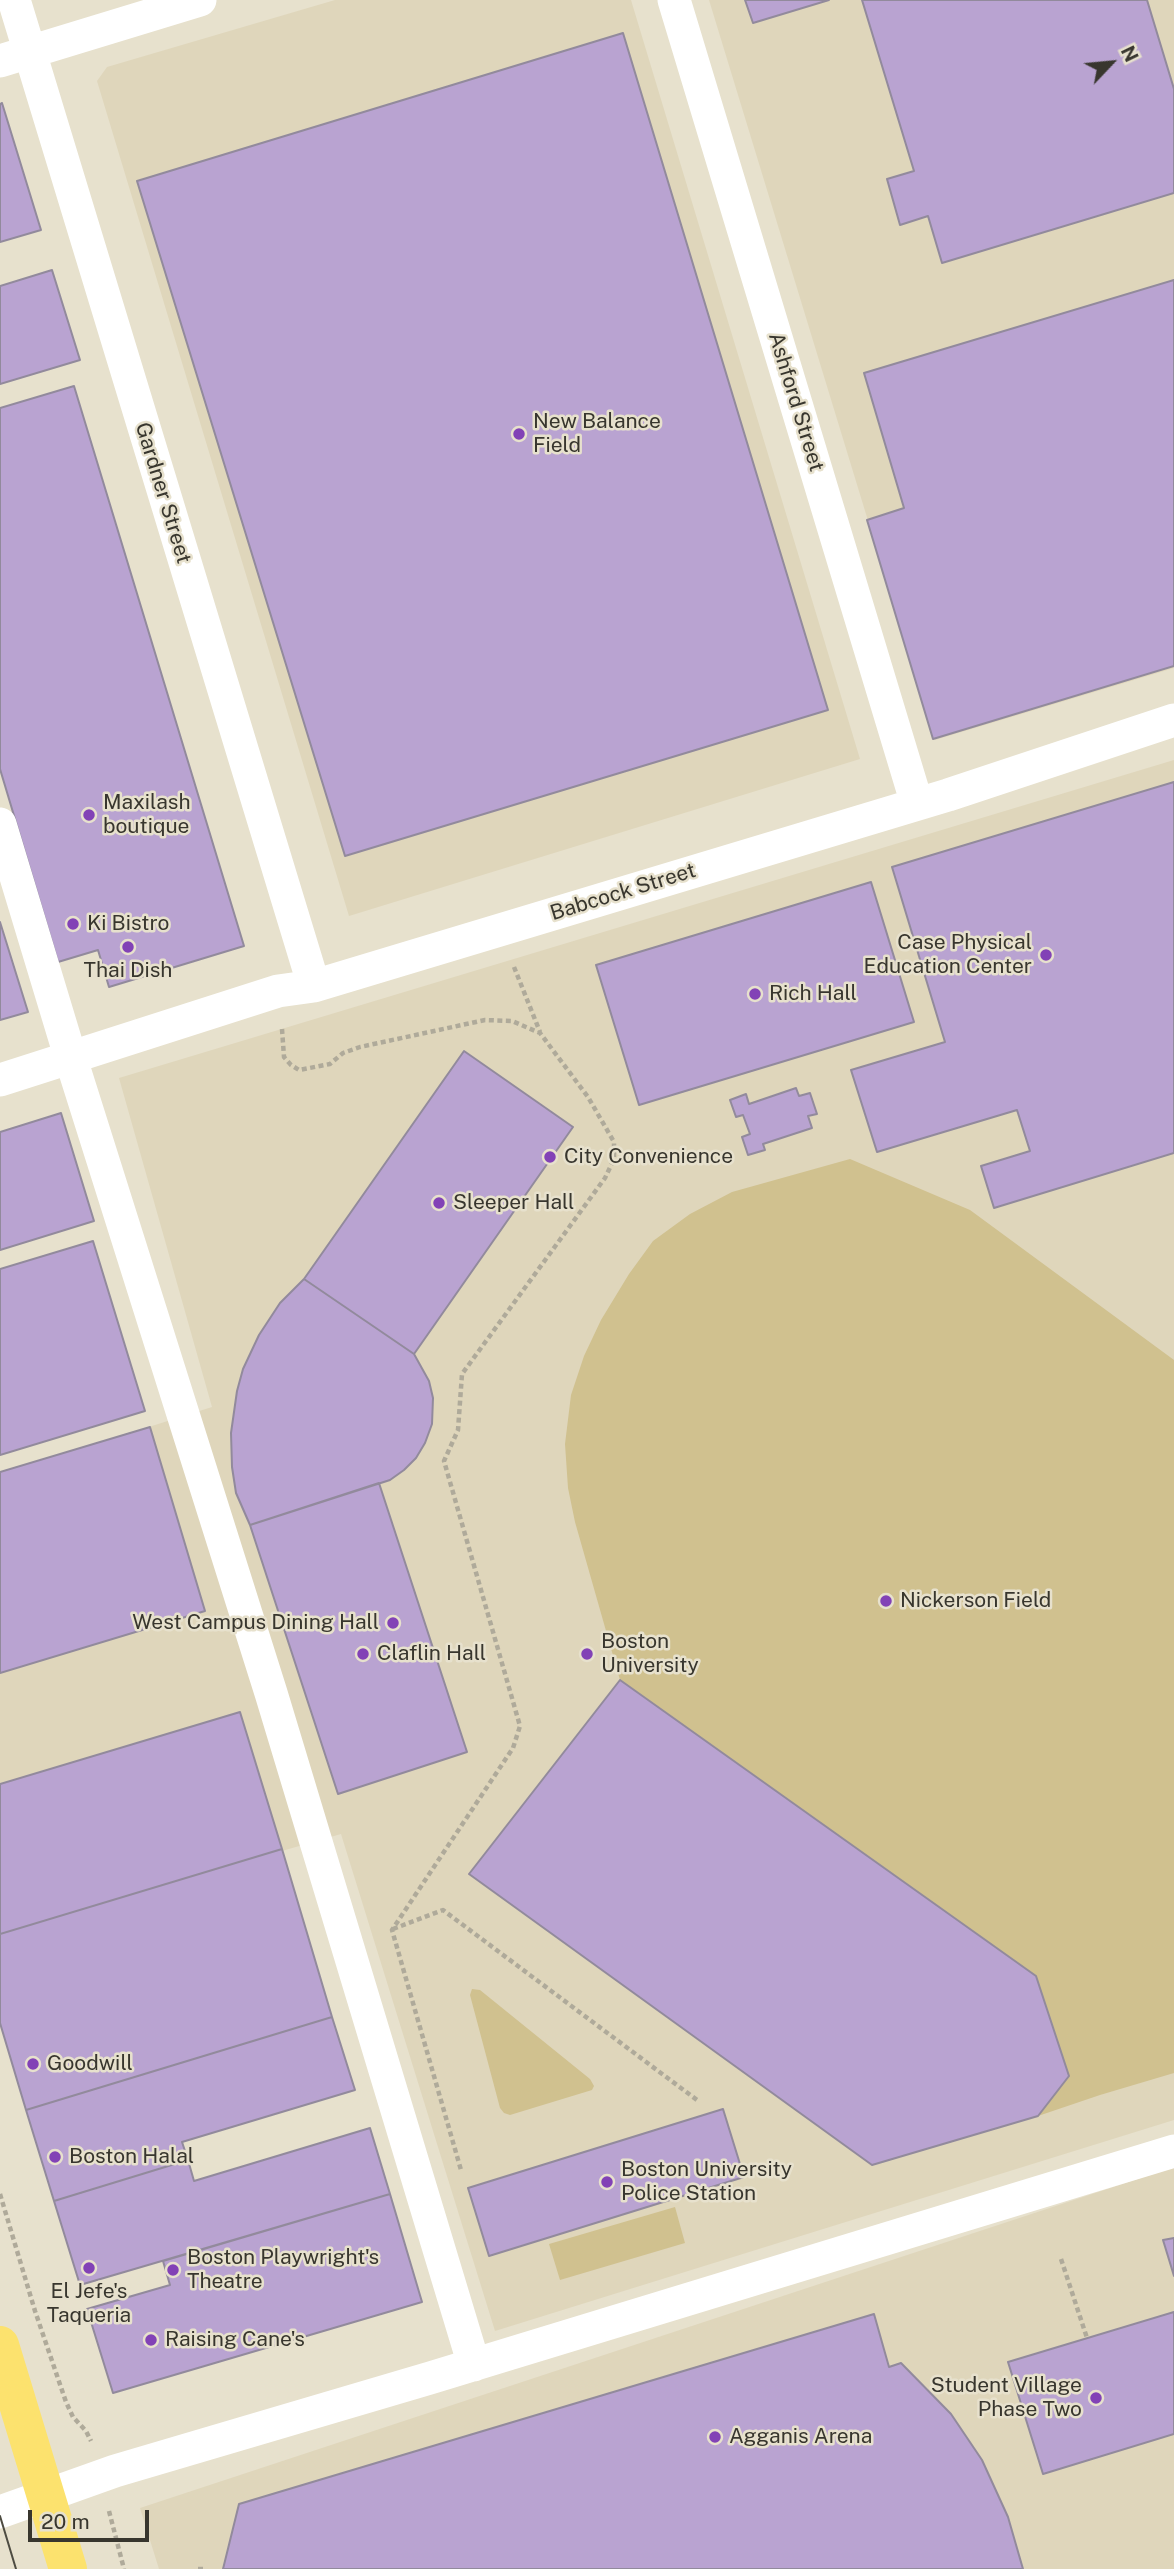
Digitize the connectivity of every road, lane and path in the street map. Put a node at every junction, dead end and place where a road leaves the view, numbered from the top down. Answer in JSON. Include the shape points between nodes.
{"nodes":[{"id":1,"x":14,"y":0,"type":"edge"},
{"id":2,"x":200,"y":0,"type":"edge"},
{"id":3,"x":674,"y":0,"type":"edge"},
{"id":4,"x":15,"y":56,"type":"edge"},
{"id":5,"x":1174,"y":720,"type":"edge"},
{"id":6,"x":917,"y":804,"type":"junction"},
{"id":7,"x":0,"y":824,"type":"edge"},
{"id":8,"x":514,"y":967,"type":"dead end"},
{"id":9,"x":314,"y":986,"type":"junction"},
{"id":10,"x":283,"y":1024,"type":"dead end"},
{"id":11,"x":540,"y":1033,"type":"junction"},
{"id":12,"x":71,"y":1059,"type":"junction"},
{"id":13,"x":0,"y":1080,"type":"edge"},
{"id":14,"x":392,"y":1930,"type":"junction"},
{"id":15,"x":697,"y":2100,"type":"dead end"},
{"id":16,"x":1174,"y":2151,"type":"edge"},
{"id":17,"x":461,"y":2171,"type":"dead end"},
{"id":18,"x":0,"y":2194,"type":"edge"},
{"id":19,"x":1061,"y":2259,"type":"dead end"},
{"id":20,"x":1087,"y":2338,"type":"dead end"},
{"id":21,"x":0,"y":2345,"type":"edge"},
{"id":22,"x":474,"y":2365,"type":"junction"},
{"id":23,"x":90,"y":2438,"type":"dead end"},
{"id":24,"x":46,"y":2497,"type":"junction"},
{"id":25,"x":0,"y":2512,"type":"edge"},
{"id":26,"x":117,"y":2541,"type":"dead end"},
{"id":27,"x":68,"y":2569,"type":"edge"},
{"id":28,"x":124,"y":2569,"type":"edge"},
{"id":29,"x":198,"y":2569,"type":"edge"},
{"id":30,"x":206,"y":2569,"type":"edge"}],
"edges":[{"from":1,"to":4,"type":"street","name":"Gardner Street"},
{"from":2,"to":4,"type":"street"},
{"from":3,"to":6,"type":"street","name":"Ashford Street"},
{"from":4,"to":9,"type":"street","name":"Gardner Street"},
{"from":5,"to":6,"type":"street","name":"Babcock Street"},
{"from":6,"to":9,"type":"street","name":"Babcock Street"},
{"from":7,"to":12,"type":"street"},
{"from":8,"to":11,"type":"path"},
{"from":9,"to":12,"type":"street","name":"Babcock Street","via":[[278,991]]},
{"from":10,"to":11,"type":"path","via":[[284,1057],[299,1070],[330,1064],[360,1047],[485,1020],[512,1021]]},
{"from":11,"to":14,"type":"path","via":[[609,1132],[614,1160],[462,1374],[458,1430],[444,1461],[520,1727],[513,1748]]},
{"from":12,"to":13,"type":"street","name":"Babcock Street"},
{"from":12,"to":22,"type":"street","via":[[271,1693]]},
{"from":14,"to":15,"type":"path","via":[[443,1910]]},
{"from":14,"to":17,"type":"path"},
{"from":16,"to":22,"type":"street"},
{"from":18,"to":23,"type":"path","via":[[66,2402]]},
{"from":19,"to":20,"type":"path"},
{"from":21,"to":24,"type":"main road"},
{"from":22,"to":24,"type":"street","via":[[115,2470]]},
{"from":24,"to":25,"type":"street"},
{"from":24,"to":27,"type":"main road"},
{"from":26,"to":28,"type":"path"},
{"from":29,"to":30,"type":"path"}]}
